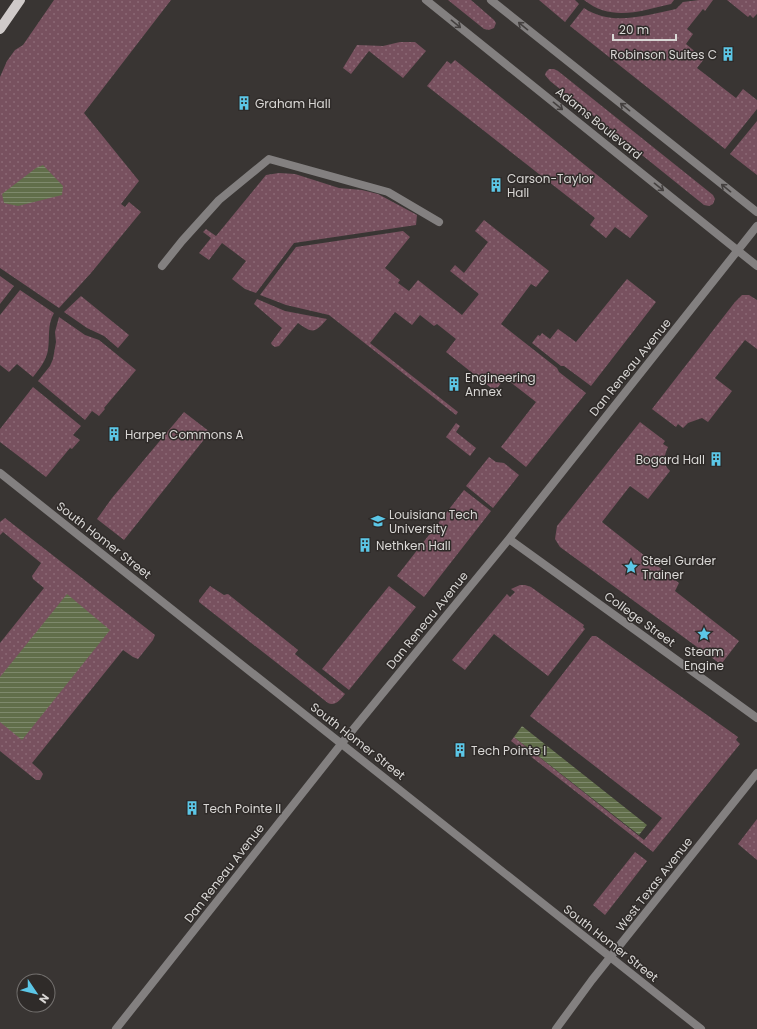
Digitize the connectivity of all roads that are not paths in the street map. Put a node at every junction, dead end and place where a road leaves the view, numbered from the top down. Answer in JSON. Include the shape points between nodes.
{"nodes":[{"id":1,"x":20,"y":0,"type":"edge"},
{"id":2,"x":426,"y":0,"type":"edge"},
{"id":3,"x":491,"y":0,"type":"edge"},
{"id":4,"x":0,"y":29,"type":"edge"},
{"id":5,"x":757,"y":212,"type":"edge"},
{"id":6,"x":439,"y":222,"type":"dead end"},
{"id":7,"x":757,"y":226,"type":"edge"},
{"id":8,"x":738,"y":250,"type":"junction"},
{"id":9,"x":162,"y":266,"type":"dead end"},
{"id":10,"x":757,"y":266,"type":"edge"},
{"id":11,"x":0,"y":473,"type":"edge"},
{"id":12,"x":509,"y":539,"type":"junction"},
{"id":13,"x":757,"y":718,"type":"edge"},
{"id":14,"x":342,"y":743,"type":"junction"},
{"id":15,"x":757,"y":773,"type":"edge"},
{"id":16,"x":610,"y":958,"type":"junction"},
{"id":17,"x":116,"y":1029,"type":"edge"},
{"id":18,"x":556,"y":1029,"type":"edge"},
{"id":19,"x":701,"y":1029,"type":"edge"}],
"edges":[{"from":1,"to":4,"type":"main road"},
{"from":2,"to":8,"type":"street","name":"Adams Boulevard","one_way":true},
{"from":5,"to":3,"type":"street","one_way":true},
{"from":6,"to":9,"type":"street","via":[[388,192],[269,159],[219,200]]},
{"from":7,"to":8,"type":"street","name":"Dan Reneau Avenue"},
{"from":8,"to":10,"type":"street","name":"Adams Boulevard"},
{"from":8,"to":12,"type":"street","name":"Dan Reneau Avenue"},
{"from":11,"to":14,"type":"street","name":"South Homer Street"},
{"from":12,"to":13,"type":"street","name":"College Street"},
{"from":12,"to":14,"type":"street","name":"Dan Reneau Avenue"},
{"from":14,"to":16,"type":"street","name":"South Homer Street"},
{"from":14,"to":17,"type":"street","name":"Dan Reneau Avenue"},
{"from":15,"to":16,"type":"street","name":"West Texas Avenue"},
{"from":16,"to":18,"type":"street","name":"West Texas Avenue"},
{"from":16,"to":19,"type":"street","name":"South Homer Street"}]}
